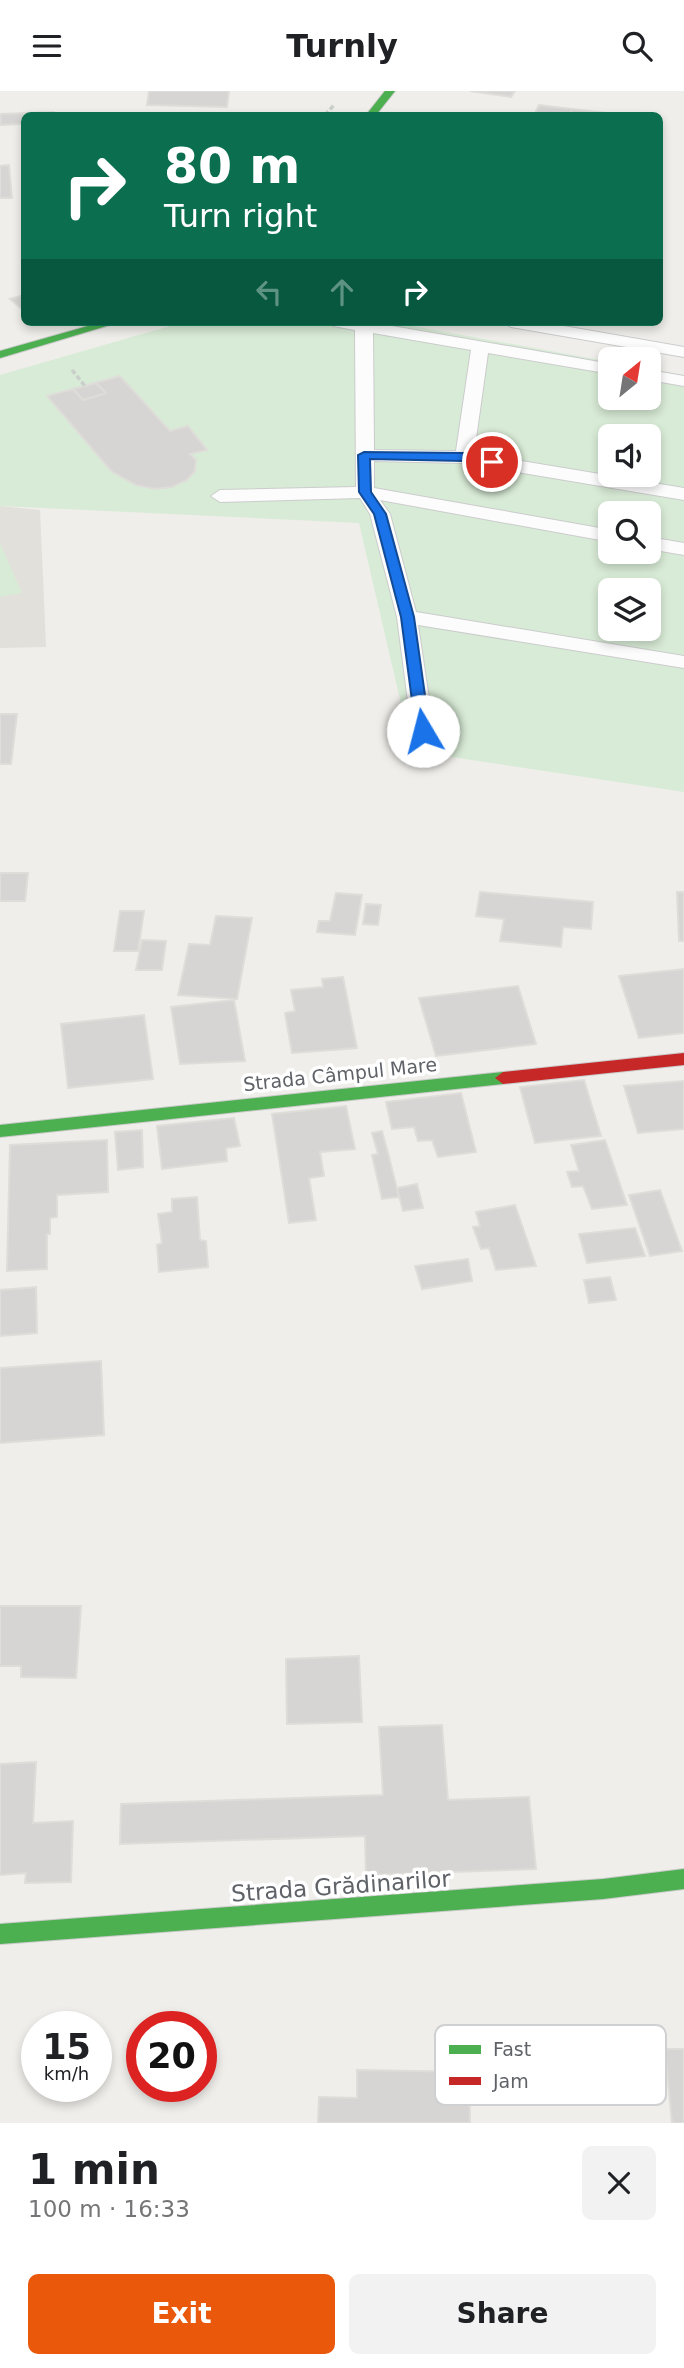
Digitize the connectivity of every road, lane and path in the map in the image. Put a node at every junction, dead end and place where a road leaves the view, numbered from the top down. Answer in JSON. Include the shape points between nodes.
{"nodes":[{"id":1,"x":390,"y":91,"type":"edge"},
{"id":2,"x":372,"y":112,"type":"edge"},
{"id":3,"x":100,"y":326,"type":"edge"},
{"id":4,"x":364,"y":326,"type":"joint"},
{"id":5,"x":534,"y":326,"type":"edge"},
{"id":6,"x":480,"y":346,"type":"junction"},
{"id":7,"x":684,"y":352,"type":"edge"},
{"id":8,"x":0,"y":355,"type":"edge"},
{"id":9,"x":598,"y":367,"type":"edge"},
{"id":10,"x":662,"y":378,"type":"edge"},
{"id":11,"x":684,"y":381,"type":"edge"},
{"id":12,"x":364,"y":455,"type":"junction"},
{"id":13,"x":464,"y":457,"type":"junction"},
{"id":14,"x":365,"y":492,"type":"junction"},
{"id":15,"x":684,"y":494,"type":"edge"},
{"id":16,"x":220,"y":496,"type":"dead end"},
{"id":17,"x":598,"y":534,"type":"edge"},
{"id":18,"x":661,"y":545,"type":"edge"},
{"id":19,"x":684,"y":549,"type":"edge"},
{"id":20,"x":407,"y":617,"type":"junction"},
{"id":21,"x":684,"y":662,"type":"edge"},
{"id":22,"x":423,"y":731,"type":"dead end"},
{"id":23,"x":684,"y":1059,"type":"edge"},
{"id":24,"x":0,"y":1131,"type":"edge"},
{"id":25,"x":684,"y":1879,"type":"edge"},
{"id":26,"x":0,"y":1934,"type":"edge"}],
"edges":[{"from":1,"to":2,"type":"street"},
{"from":3,"to":8,"type":"street"},
{"from":4,"to":6,"type":"lane"},
{"from":4,"to":12,"type":"lane"},
{"from":5,"to":7,"type":"lane"},
{"from":6,"to":9,"type":"lane"},
{"from":6,"to":13,"type":"lane"},
{"from":10,"to":11,"type":"lane"},
{"from":12,"to":13,"type":"lane"},
{"from":12,"to":14,"type":"lane"},
{"from":13,"to":15,"type":"lane"},
{"from":14,"to":16,"type":"lane"},
{"from":14,"to":17,"type":"lane"},
{"from":14,"to":20,"type":"lane","via":[[380,514]]},
{"from":18,"to":19,"type":"lane"},
{"from":20,"to":21,"type":"lane"},
{"from":20,"to":22,"type":"lane"},
{"from":23,"to":24,"type":"street","name":"Strada Câmpul Mare"},
{"from":25,"to":26,"type":"street","name":"Strada Grădinarilor"}]}
